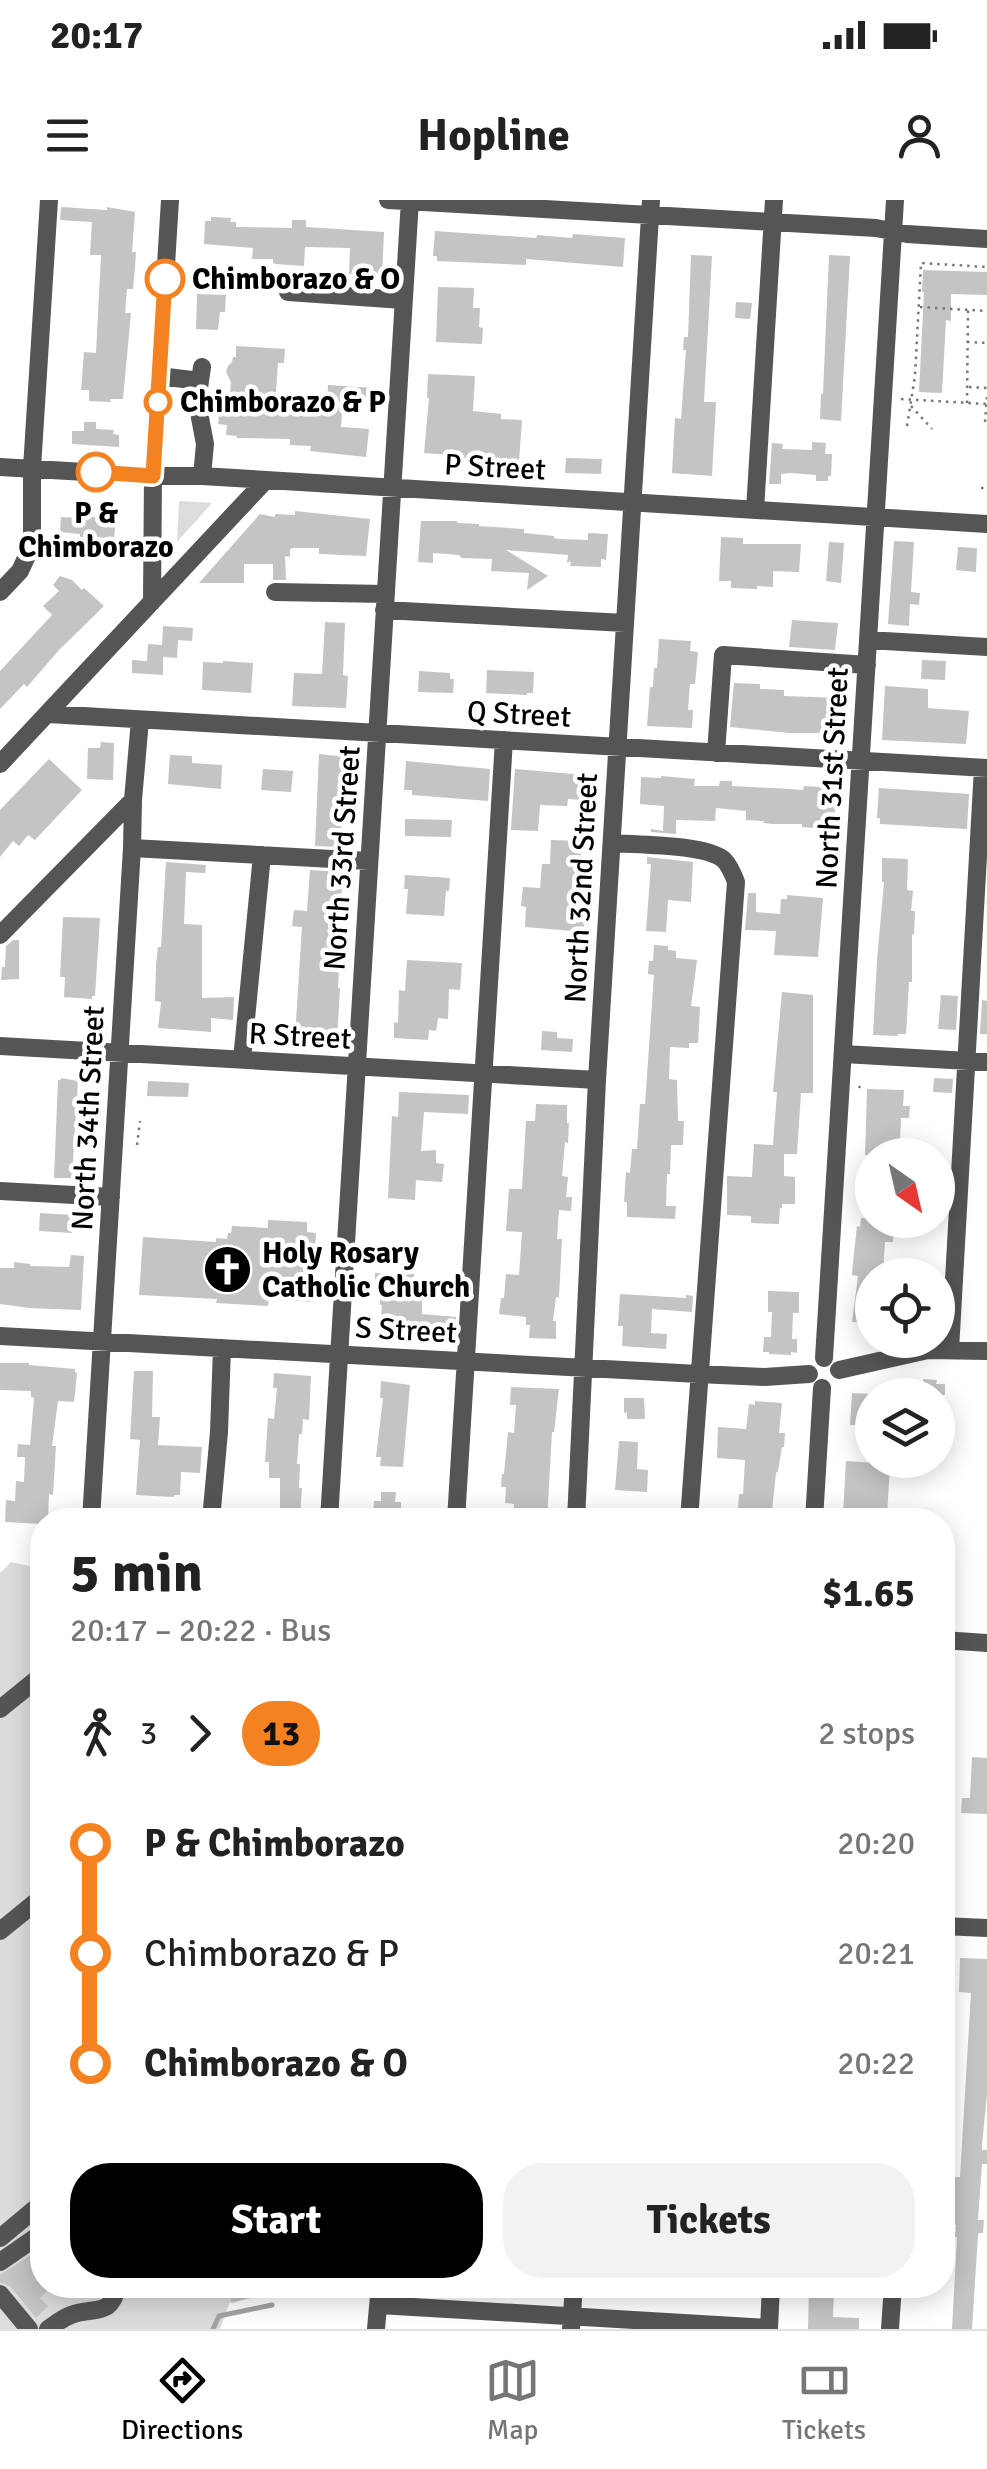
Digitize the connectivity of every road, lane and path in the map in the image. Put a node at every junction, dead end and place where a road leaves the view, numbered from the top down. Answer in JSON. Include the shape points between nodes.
{"nodes":[{"id":1,"x":49,"y":200,"type":"edge"},
{"id":2,"x":170,"y":200,"type":"edge"},
{"id":3,"x":388,"y":200,"type":"edge"},
{"id":4,"x":774,"y":200,"type":"edge"},
{"id":5,"x":895,"y":200,"type":"edge"},
{"id":6,"x":410,"y":201,"type":"edge"},
{"id":7,"x":650,"y":208,"type":"edge"},
{"id":8,"x":772,"y":222,"type":"junction"},
{"id":9,"x":893,"y":231,"type":"junction"},
{"id":10,"x":987,"y":239,"type":"edge"},
{"id":11,"x":987,"y":267,"type":"edge"},
{"id":12,"x":288,"y":292,"type":"dead end"},
{"id":13,"x":404,"y":300,"type":"junction"},
{"id":14,"x":918,"y":307,"type":"junction"},
{"id":15,"x":968,"y":310,"type":"junction"},
{"id":16,"x":987,"y":311,"type":"edge"},
{"id":17,"x":966,"y":342,"type":"junction"},
{"id":18,"x":987,"y":343,"type":"edge"},
{"id":19,"x":159,"y":376,"type":"junction"},
{"id":20,"x":967,"y":387,"type":"junction"},
{"id":21,"x":987,"y":388,"type":"edge"},
{"id":22,"x":987,"y":397,"type":"edge"},
{"id":23,"x":901,"y":399,"type":"dead end"},
{"id":24,"x":910,"y":402,"type":"junction"},
{"id":25,"x":968,"y":403,"type":"junction"},
{"id":26,"x":986,"y":404,"type":"edge"},
{"id":27,"x":985,"y":422,"type":"edge"},
{"id":28,"x":906,"y":426,"type":"dead end"},
{"id":29,"x":932,"y":430,"type":"dead end"},
{"id":30,"x":0,"y":466,"type":"edge"},
{"id":31,"x":32,"y":468,"type":"junction"},
{"id":32,"x":153,"y":476,"type":"junction"},
{"id":33,"x":202,"y":476,"type":"junction"},
{"id":34,"x":264,"y":482,"type":"junction"},
{"id":35,"x":392,"y":489,"type":"junction"},
{"id":36,"x":632,"y":502,"type":"junction"},
{"id":37,"x":754,"y":510,"type":"junction"},
{"id":38,"x":876,"y":516,"type":"junction"},
{"id":39,"x":987,"y":524,"type":"edge"},
{"id":40,"x":0,"y":592,"type":"edge"},
{"id":41,"x":275,"y":592,"type":"dead end"},
{"id":42,"x":152,"y":602,"type":"junction"},
{"id":43,"x":385,"y":602,"type":"junction"},
{"id":44,"x":625,"y":623,"type":"junction"},
{"id":45,"x":868,"y":640,"type":"junction"},
{"id":46,"x":987,"y":647,"type":"edge"},
{"id":47,"x":867,"y":665,"type":"junction"},
{"id":48,"x":48,"y":714,"type":"junction"},
{"id":49,"x":140,"y":720,"type":"junction"},
{"id":50,"x":377,"y":733,"type":"junction"},
{"id":51,"x":504,"y":740,"type":"junction"},
{"id":52,"x":618,"y":747,"type":"junction"},
{"id":53,"x":716,"y":752,"type":"junction"},
{"id":54,"x":861,"y":761,"type":"junction"},
{"id":55,"x":0,"y":764,"type":"edge"},
{"id":56,"x":985,"y":768,"type":"edge"},
{"id":57,"x":133,"y":800,"type":"junction"},
{"id":58,"x":612,"y":843,"type":"junction"},
{"id":59,"x":132,"y":848,"type":"junction"},
{"id":60,"x":262,"y":855,"type":"junction"},
{"id":61,"x":369,"y":861,"type":"junction"},
{"id":62,"x":0,"y":935,"type":"edge"},
{"id":63,"x":0,"y":1046,"type":"edge"},
{"id":64,"x":120,"y":1053,"type":"junction"},
{"id":65,"x":843,"y":1054,"type":"junction"},
{"id":66,"x":242,"y":1060,"type":"junction"},
{"id":67,"x":965,"y":1061,"type":"junction"},
{"id":68,"x":987,"y":1062,"type":"edge"},
{"id":69,"x":357,"y":1066,"type":"junction"},
{"id":70,"x":97,"y":1067,"type":"dead end"},
{"id":71,"x":484,"y":1074,"type":"junction"},
{"id":72,"x":597,"y":1080,"type":"junction"},
{"id":73,"x":97,"y":1086,"type":"dead end"},
{"id":74,"x":140,"y":1121,"type":"dead end"},
{"id":75,"x":137,"y":1145,"type":"dead end"},
{"id":76,"x":0,"y":1191,"type":"edge"},
{"id":77,"x":111,"y":1198,"type":"junction"},
{"id":78,"x":955,"y":1258,"type":"edge"},
{"id":79,"x":0,"y":1336,"type":"edge"},
{"id":80,"x":102,"y":1342,"type":"junction"},
{"id":81,"x":222,"y":1348,"type":"junction"},
{"id":82,"x":955,"y":1350,"type":"edge"},
{"id":83,"x":987,"y":1351,"type":"edge"},
{"id":84,"x":339,"y":1354,"type":"junction"},
{"id":85,"x":873,"y":1358,"type":"edge"},
{"id":86,"x":466,"y":1361,"type":"junction"},
{"id":87,"x":832,"y":1364,"type":"junction"},
{"id":88,"x":585,"y":1368,"type":"junction"},
{"id":89,"x":698,"y":1374,"type":"junction"},
{"id":90,"x":816,"y":1381,"type":"junction"},
{"id":91,"x":92,"y":1508,"type":"edge"},
{"id":92,"x":212,"y":1508,"type":"edge"},
{"id":93,"x":330,"y":1508,"type":"edge"},
{"id":94,"x":457,"y":1508,"type":"edge"},
{"id":95,"x":577,"y":1508,"type":"edge"},
{"id":96,"x":691,"y":1508,"type":"edge"},
{"id":97,"x":814,"y":1508,"type":"edge"},
{"id":98,"x":955,"y":1641,"type":"edge"},
{"id":99,"x":987,"y":1643,"type":"edge"},
{"id":100,"x":30,"y":1685,"type":"edge"},
{"id":101,"x":0,"y":1710,"type":"edge"},
{"id":102,"x":30,"y":1907,"type":"edge"},
{"id":103,"x":955,"y":1927,"type":"edge"},
{"id":104,"x":987,"y":1928,"type":"edge"},
{"id":105,"x":0,"y":1931,"type":"edge"},
{"id":106,"x":30,"y":2213,"type":"edge"},
{"id":107,"x":0,"y":2238,"type":"edge"},
{"id":108,"x":30,"y":2242,"type":"edge"},
{"id":109,"x":0,"y":2262,"type":"edge"},
{"id":110,"x":0,"y":2294,"type":"edge"},
{"id":111,"x":113,"y":2298,"type":"edge"},
{"id":112,"x":380,"y":2298,"type":"edge"},
{"id":113,"x":573,"y":2298,"type":"edge"},
{"id":114,"x":770,"y":2298,"type":"edge"},
{"id":115,"x":892,"y":2298,"type":"edge"},
{"id":116,"x":380,"y":2304,"type":"junction"},
{"id":117,"x":572,"y":2323,"type":"edge"},
{"id":118,"x":768,"y":2328,"type":"edge"},
{"id":119,"x":28,"y":2329,"type":"edge"},
{"id":120,"x":48,"y":2329,"type":"edge"},
{"id":121,"x":376,"y":2329,"type":"edge"},
{"id":122,"x":890,"y":2329,"type":"edge"}],
"edges":[{"from":1,"to":31,"type":"street"},
{"from":2,"to":19,"type":"street"},
{"from":3,"to":6,"type":"street"},
{"from":4,"to":8,"type":"street"},
{"from":5,"to":9,"type":"street","name":"North 31st Street"},
{"from":6,"to":7,"type":"street"},
{"from":6,"to":13,"type":"street","name":"North 33rd Street"},
{"from":7,"to":8,"type":"street"},
{"from":7,"to":36,"type":"street","name":"North 32nd Street"},
{"from":8,"to":9,"type":"street"},
{"from":8,"to":37,"type":"street"},
{"from":9,"to":10,"type":"street"},
{"from":9,"to":38,"type":"street","name":"North 31st Street"},
{"from":11,"to":14,"type":"path","via":[[921,263]]},
{"from":12,"to":13,"type":"street"},
{"from":13,"to":35,"type":"street","name":"North 33rd Street"},
{"from":14,"to":15,"type":"path"},
{"from":14,"to":24,"type":"path"},
{"from":15,"to":16,"type":"path"},
{"from":15,"to":17,"type":"path"},
{"from":17,"to":18,"type":"path"},
{"from":17,"to":20,"type":"path"},
{"from":19,"to":32,"type":"street"},
{"from":19,"to":33,"type":"street","via":[[201,374]]},
{"from":20,"to":21,"type":"path"},
{"from":20,"to":25,"type":"path"},
{"from":22,"to":26,"type":"path"},
{"from":23,"to":24,"type":"path"},
{"from":24,"to":25,"type":"path"},
{"from":24,"to":28,"type":"path"},
{"from":24,"to":29,"type":"path"},
{"from":25,"to":26,"type":"path"},
{"from":26,"to":27,"type":"path"},
{"from":30,"to":31,"type":"street","name":"P Street"},
{"from":31,"to":32,"type":"street","name":"P Street"},
{"from":31,"to":40,"type":"street","via":[[32,545]]},
{"from":32,"to":33,"type":"street","name":"P Street"},
{"from":32,"to":42,"type":"street"},
{"from":33,"to":34,"type":"street","name":"P Street"},
{"from":34,"to":35,"type":"street","name":"P Street"},
{"from":34,"to":42,"type":"street"},
{"from":35,"to":36,"type":"street","name":"P Street"},
{"from":35,"to":43,"type":"street","name":"North 33rd Street"},
{"from":36,"to":37,"type":"street","name":"P Street"},
{"from":36,"to":44,"type":"street","name":"North 32nd Street"},
{"from":37,"to":38,"type":"street","name":"P Street"},
{"from":38,"to":39,"type":"street","name":"P Street"},
{"from":38,"to":45,"type":"street","name":"North 31st Street"},
{"from":41,"to":43,"type":"street"},
{"from":42,"to":48,"type":"street"},
{"from":43,"to":44,"type":"street"},
{"from":43,"to":50,"type":"street","name":"North 33rd Street"},
{"from":44,"to":52,"type":"street","name":"North 32nd Street"},
{"from":45,"to":46,"type":"street"},
{"from":45,"to":47,"type":"street","name":"North 31st Street"},
{"from":47,"to":53,"type":"street","via":[[723,655]]},
{"from":47,"to":54,"type":"street","name":"North 31st Street"},
{"from":48,"to":49,"type":"street","name":"Q Street"},
{"from":48,"to":55,"type":"street"},
{"from":49,"to":50,"type":"street","name":"Q Street"},
{"from":49,"to":57,"type":"street","name":"North 34th Street"},
{"from":50,"to":51,"type":"street","name":"Q Street"},
{"from":50,"to":61,"type":"street","name":"North 33rd Street"},
{"from":51,"to":52,"type":"street","name":"Q Street"},
{"from":51,"to":71,"type":"street"},
{"from":52,"to":53,"type":"street","name":"Q Street"},
{"from":52,"to":58,"type":"street","name":"North 32nd Street"},
{"from":53,"to":54,"type":"street","name":"Q Street"},
{"from":54,"to":56,"type":"street","name":"Q Street"},
{"from":54,"to":65,"type":"street","name":"North 31st Street"},
{"from":56,"to":67,"type":"street"},
{"from":57,"to":59,"type":"street","name":"North 34th Street"},
{"from":57,"to":62,"type":"street"},
{"from":58,"to":72,"type":"street","name":"North 32nd Street"},
{"from":58,"to":89,"type":"street","via":[[715,854],[736,882]]},
{"from":59,"to":60,"type":"street"},
{"from":59,"to":64,"type":"street","name":"North 34th Street"},
{"from":60,"to":61,"type":"street"},
{"from":60,"to":66,"type":"street"},
{"from":61,"to":69,"type":"street","name":"North 33rd Street"},
{"from":63,"to":64,"type":"street","name":"R Street"},
{"from":64,"to":66,"type":"street","name":"R Street"},
{"from":64,"to":77,"type":"street","name":"North 34th Street"},
{"from":65,"to":67,"type":"street"},
{"from":65,"to":87,"type":"street","name":"North 31st Street"},
{"from":66,"to":69,"type":"street","name":"R Street"},
{"from":67,"to":68,"type":"street"},
{"from":67,"to":78,"type":"street"},
{"from":69,"to":71,"type":"street","name":"R Street"},
{"from":69,"to":84,"type":"street","name":"North 33rd Street"},
{"from":70,"to":73,"type":"path"},
{"from":71,"to":72,"type":"street","name":"R Street"},
{"from":71,"to":86,"type":"street"},
{"from":72,"to":88,"type":"street","name":"North 32nd Street"},
{"from":74,"to":75,"type":"path"},
{"from":76,"to":77,"type":"street"},
{"from":77,"to":80,"type":"street","name":"North 34th Street"},
{"from":79,"to":80,"type":"street","name":"S Street"},
{"from":80,"to":81,"type":"street","name":"S Street"},
{"from":80,"to":91,"type":"street","name":"North 34th Street"},
{"from":81,"to":84,"type":"street","name":"S Street"},
{"from":81,"to":92,"type":"street"},
{"from":82,"to":83,"type":"street"},
{"from":84,"to":86,"type":"street","name":"S Street"},
{"from":84,"to":93,"type":"street","name":"North 33rd Street"},
{"from":85,"to":87,"type":"street"},
{"from":86,"to":88,"type":"street","name":"S Street"},
{"from":86,"to":94,"type":"street"},
{"from":87,"to":90,"type":"street","via":[[815,1362]]},
{"from":87,"to":90,"type":"street","via":[[836,1384]]},
{"from":88,"to":89,"type":"street","name":"S Street"},
{"from":88,"to":95,"type":"street","name":"North 32nd Street"},
{"from":89,"to":90,"type":"street","name":"S Street"},
{"from":89,"to":96,"type":"street"},
{"from":90,"to":97,"type":"street"},
{"from":98,"to":99,"type":"street"},
{"from":100,"to":101,"type":"street"},
{"from":102,"to":105,"type":"street"},
{"from":103,"to":104,"type":"street"},
{"from":106,"to":107,"type":"street"},
{"from":108,"to":109,"type":"street"},
{"from":110,"to":119,"type":"street"},
{"from":111,"to":120,"type":"street","via":[[100,2311],[75,2313]]},
{"from":112,"to":116,"type":"street"},
{"from":113,"to":117,"type":"street"},
{"from":114,"to":118,"type":"street"},
{"from":115,"to":122,"type":"street"},
{"from":116,"to":117,"type":"street"},
{"from":116,"to":121,"type":"street"},
{"from":117,"to":118,"type":"street"}]}
